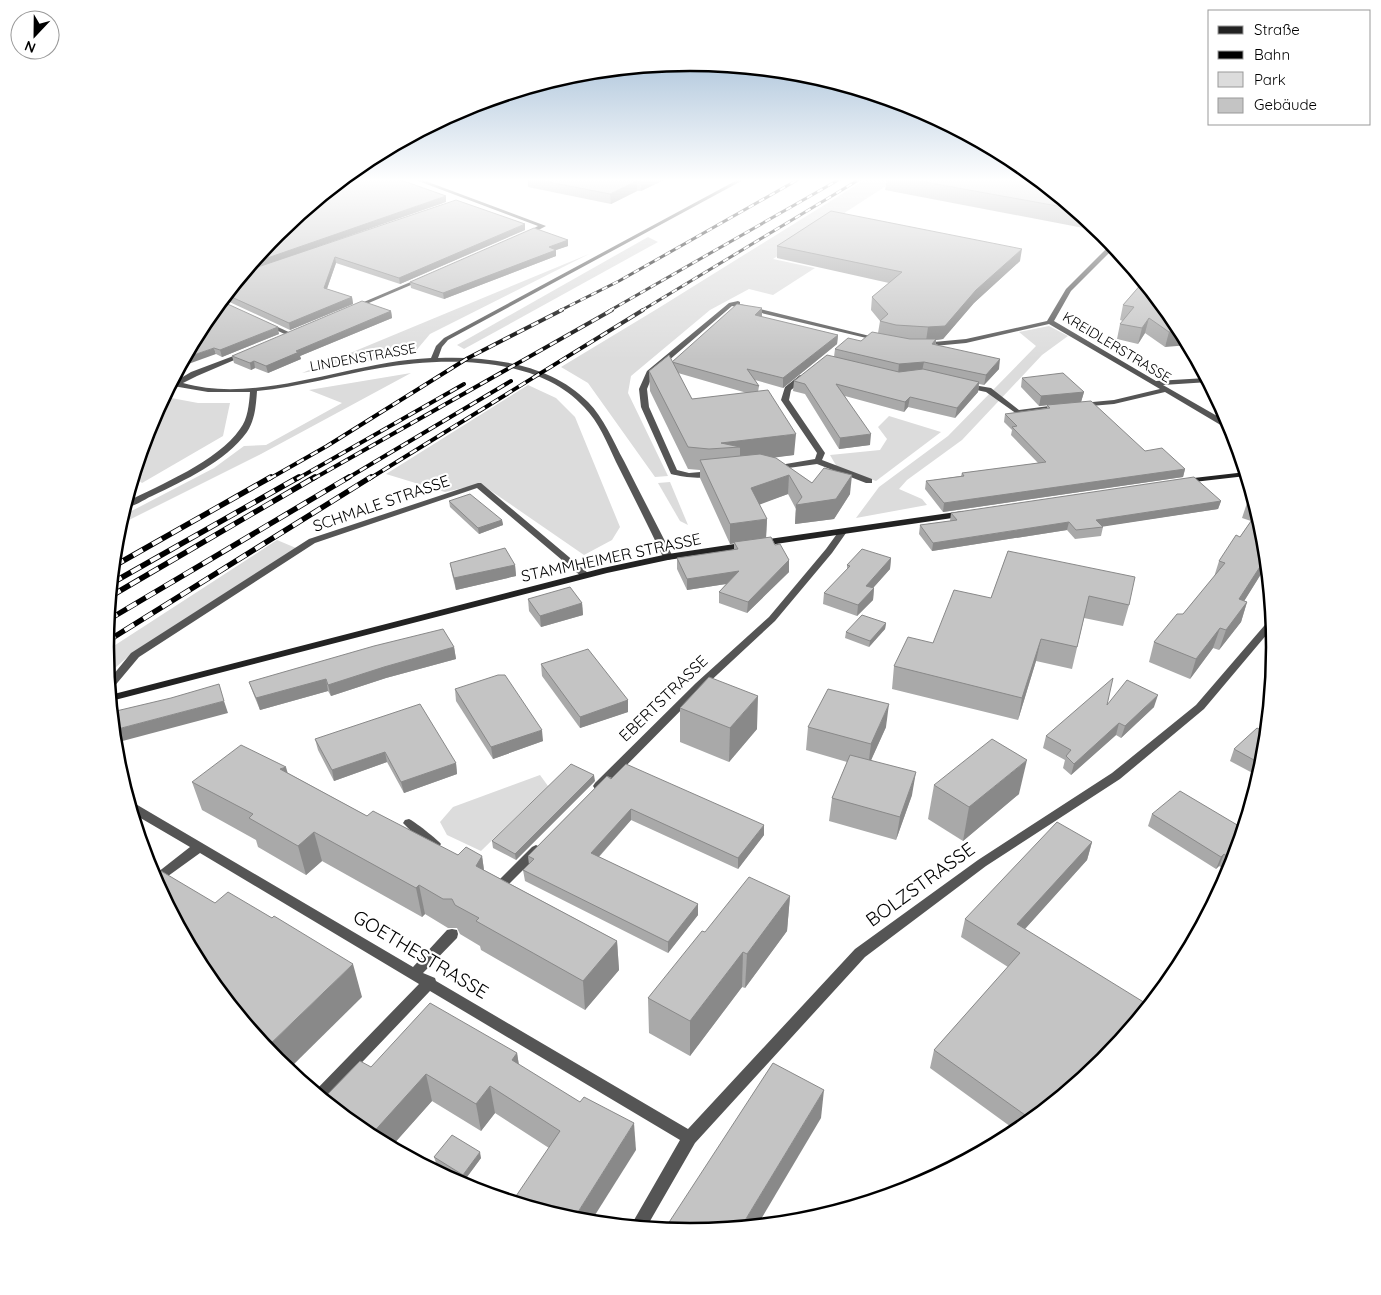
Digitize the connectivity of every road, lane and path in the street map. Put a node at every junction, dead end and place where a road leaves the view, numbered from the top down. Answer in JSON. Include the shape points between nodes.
{"nodes":[{"id":1,"x":630,"y":239,"type":"edge"},
{"id":2,"x":1108,"y":250,"type":"edge"},
{"id":3,"x":426,"y":278,"type":"edge"},
{"id":4,"x":347,"y":311,"type":"edge"},
{"id":5,"x":256,"y":318,"type":"edge"},
{"id":6,"x":1050,"y":322,"type":"junction"},
{"id":7,"x":299,"y":331,"type":"edge"},
{"id":8,"x":291,"y":335,"type":"junction"},
{"id":9,"x":282,"y":338,"type":"edge"},
{"id":10,"x":885,"y":340,"type":"edge"},
{"id":11,"x":918,"y":344,"type":"edge"},
{"id":12,"x":247,"y":353,"type":"edge"},
{"id":13,"x":436,"y":360,"type":"junction"},
{"id":14,"x":810,"y":371,"type":"edge"},
{"id":15,"x":180,"y":380,"type":"edge"},
{"id":16,"x":1201,"y":381,"type":"edge"},
{"id":17,"x":960,"y":383,"type":"edge"},
{"id":18,"x":179,"y":384,"type":"edge"},
{"id":19,"x":1155,"y":384,"type":"junction"},
{"id":20,"x":254,"y":389,"type":"junction"},
{"id":21,"x":1164,"y":390,"type":"junction"},
{"id":22,"x":1075,"y":406,"type":"edge"},
{"id":23,"x":1065,"y":407,"type":"edge"},
{"id":24,"x":1220,"y":422,"type":"edge"},
{"id":25,"x":818,"y":461,"type":"junction"},
{"id":26,"x":767,"y":469,"type":"edge"},
{"id":27,"x":718,"y":473,"type":"edge"},
{"id":28,"x":1240,"y":475,"type":"edge"},
{"id":29,"x":870,"y":481,"type":"dead end"},
{"id":30,"x":1180,"y":482,"type":"edge"},
{"id":31,"x":133,"y":502,"type":"edge"},
{"id":32,"x":975,"y":512,"type":"edge"},
{"id":33,"x":842,"y":533,"type":"junction"},
{"id":34,"x":668,"y":557,"type":"junction"},
{"id":35,"x":586,"y":575,"type":"junction"},
{"id":36,"x":1266,"y":629,"type":"edge"},
{"id":37,"x":115,"y":679,"type":"edge"},
{"id":38,"x":116,"y":696,"type":"edge"},
{"id":39,"x":592,"y":794,"type":"edge"},
{"id":40,"x":138,"y":811,"type":"edge"},
{"id":41,"x":409,"y":823,"type":"dead end"},
{"id":42,"x":543,"y":844,"type":"edge"},
{"id":43,"x":199,"y":847,"type":"junction"},
{"id":44,"x":443,"y":849,"type":"edge"},
{"id":45,"x":162,"y":876,"type":"edge"},
{"id":46,"x":498,"y":884,"type":"edge"},
{"id":47,"x":452,"y":934,"type":"dead end"},
{"id":48,"x":415,"y":973,"type":"junction"},
{"id":49,"x":430,"y":982,"type":"junction"},
{"id":50,"x":324,"y":1092,"type":"edge"},
{"id":51,"x":690,"y":1138,"type":"junction"},
{"id":52,"x":641,"y":1222,"type":"edge"}],
"edges":[{"from":1,"to":13,"type":"street","via":[[446,339],[439,346]]},
{"from":2,"to":6,"type":"street","name":"KREIDLERSTRASSE","via":[[1068,290]]},
{"from":3,"to":4,"type":"street"},
{"from":5,"to":8,"type":"street"},
{"from":6,"to":11,"type":"street","via":[[966,341]]},
{"from":6,"to":19,"type":"street","name":"KREIDLERSTRASSE"},
{"from":7,"to":8,"type":"street"},
{"from":8,"to":9,"type":"street"},
{"from":10,"to":27,"type":"street","via":[[854,337],[734,303],[650,373],[643,389],[645,407],[674,472],[680,475]]},
{"from":12,"to":15,"type":"street"},
{"from":13,"to":20,"type":"street","name":"LINDENSTRASSE","via":[[398,363]]},
{"from":13,"to":34,"type":"street","name":"LINDENSTRASSE","via":[[506,365],[550,378],[586,404],[605,432]]},
{"from":14,"to":25,"type":"street","via":[[788,389],[784,400],[820,454]]},
{"from":16,"to":19,"type":"street"},
{"from":17,"to":23,"type":"street","via":[[988,390],[1017,412]]},
{"from":18,"to":20,"type":"street","name":"LINDENSTRASSE","via":[[210,390]]},
{"from":19,"to":21,"type":"street","name":"KREIDLERSTRASSE"},
{"from":20,"to":31,"type":"street","via":[[245,429],[231,445]]},
{"from":21,"to":22,"type":"street","via":[[1114,402]]},
{"from":21,"to":24,"type":"street","name":"KREIDLERSTRASSE"},
{"from":25,"to":26,"type":"street"},
{"from":25,"to":29,"type":"street"},
{"from":28,"to":30,"type":"main road"},
{"from":32,"to":33,"type":"main road","name":"STAMMHEIMER STRASSE"},
{"from":33,"to":34,"type":"main road","name":"STAMMHEIMER STRASSE"},
{"from":33,"to":39,"type":"street","name":"EBERTSTRASSE","via":[[772,619],[700,685]]},
{"from":34,"to":35,"type":"main road","name":"STAMMHEIMER STRASSE"},
{"from":35,"to":37,"type":"street","name":"SCHMALE STRASSE","via":[[478,485],[312,542],[135,655]]},
{"from":35,"to":38,"type":"main road","name":"STAMMHEIMER STRASSE"},
{"from":36,"to":51,"type":"street","name":"BOLZSTRASSE","via":[[1200,707],[1116,776],[982,863],[860,953]]},
{"from":40,"to":43,"type":"street","name":"GOETHESTRASSE"},
{"from":41,"to":44,"type":"street"},
{"from":42,"to":46,"type":"street"},
{"from":43,"to":45,"type":"street"},
{"from":43,"to":48,"type":"street","name":"GOETHESTRASSE"},
{"from":47,"to":48,"type":"street"},
{"from":48,"to":49,"type":"street","name":"GOETHESTRASSE"},
{"from":49,"to":50,"type":"street"},
{"from":49,"to":51,"type":"street","name":"GOETHESTRASSE"},
{"from":51,"to":52,"type":"street","name":"BOLZSTRASSE"}]}
